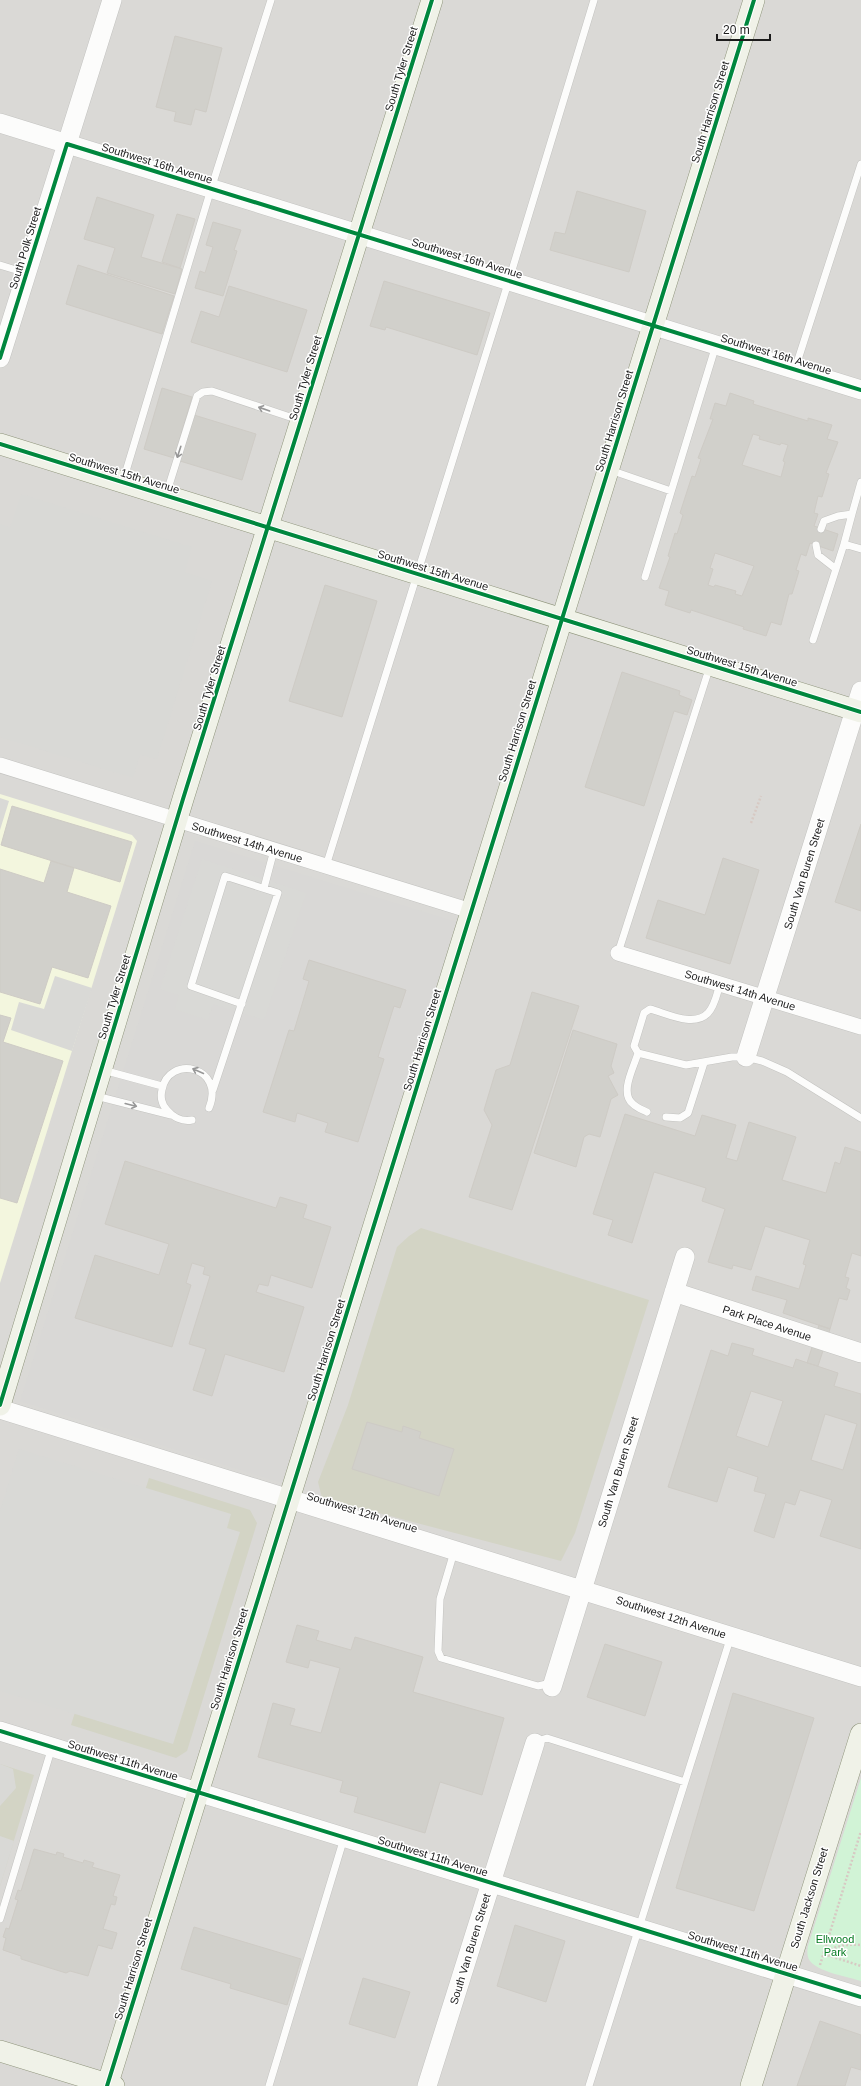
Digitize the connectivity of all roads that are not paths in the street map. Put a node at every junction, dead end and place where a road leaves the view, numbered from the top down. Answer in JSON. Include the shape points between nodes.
{"nodes":[{"id":1,"x":112,"y":0,"type":"edge"},
{"id":2,"x":271,"y":0,"type":"edge"},
{"id":3,"x":432,"y":0,"type":"edge"},
{"id":4,"x":594,"y":0,"type":"edge"},
{"id":5,"x":754,"y":0,"type":"edge"},
{"id":6,"x":0,"y":123,"type":"edge"},
{"id":7,"x":67,"y":144,"type":"junction"},
{"id":8,"x":861,"y":164,"type":"edge"},
{"id":9,"x":211,"y":189,"type":"junction"},
{"id":10,"x":360,"y":234,"type":"junction"},
{"id":11,"x":0,"y":265,"type":"edge"},
{"id":12,"x":26,"y":273,"type":"junction"},
{"id":13,"x":509,"y":280,"type":"junction"},
{"id":14,"x":653,"y":326,"type":"junction"},
{"id":15,"x":716,"y":345,"type":"junction"},
{"id":16,"x":0,"y":358,"type":"edge"},
{"id":17,"x":795,"y":370,"type":"junction"},
{"id":18,"x":861,"y":390,"type":"edge"},
{"id":19,"x":301,"y":421,"type":"junction"},
{"id":20,"x":0,"y":444,"type":"edge"},
{"id":21,"x":608,"y":470,"type":"junction"},
{"id":22,"x":123,"y":482,"type":"junction"},
{"id":23,"x":861,"y":482,"type":"edge"},
{"id":24,"x":671,"y":491,"type":"junction"},
{"id":25,"x":165,"y":496,"type":"junction"},
{"id":26,"x":852,"y":514,"type":"junction"},
{"id":27,"x":268,"y":527,"type":"junction"},
{"id":28,"x":821,"y":529,"type":"dead end"},
{"id":29,"x":844,"y":544,"type":"junction"},
{"id":30,"x":816,"y":545,"type":"dead end"},
{"id":31,"x":861,"y":549,"type":"edge"},
{"id":32,"x":836,"y":569,"type":"junction"},
{"id":33,"x":416,"y":574,"type":"junction"},
{"id":34,"x":645,"y":577,"type":"dead end"},
{"id":35,"x":561,"y":620,"type":"junction"},
{"id":36,"x":813,"y":640,"type":"dead end"},
{"id":37,"x":710,"y":665,"type":"junction"},
{"id":38,"x":859,"y":704,"type":"edge"},
{"id":39,"x":0,"y":765,"type":"edge"},
{"id":40,"x":177,"y":821,"type":"junction"},
{"id":41,"x":274,"y":850,"type":"junction"},
{"id":42,"x":326,"y":866,"type":"junction"},
{"id":43,"x":264,"y":888,"type":"junction"},
{"id":44,"x":471,"y":911,"type":"junction"},
{"id":45,"x":618,"y":954,"type":"joint"},
{"id":46,"x":720,"y":984,"type":"junction"},
{"id":47,"x":766,"y":998,"type":"junction"},
{"id":48,"x":242,"y":1004,"type":"junction"},
{"id":49,"x":861,"y":1027,"type":"edge"},
{"id":50,"x":638,"y":1053,"type":"junction"},
{"id":51,"x":746,"y":1057,"type":"junction"},
{"id":52,"x":704,"y":1063,"type":"junction"},
{"id":53,"x":101,"y":1069,"type":"junction"},
{"id":54,"x":162,"y":1086,"type":"junction"},
{"id":55,"x":213,"y":1090,"type":"junction"},
{"id":56,"x":94,"y":1095,"type":"junction"},
{"id":57,"x":209,"y":1108,"type":"dead end"},
{"id":58,"x":647,"y":1112,"type":"dead end"},
{"id":59,"x":172,"y":1115,"type":"junction"},
{"id":60,"x":666,"y":1117,"type":"dead end"},
{"id":61,"x":861,"y":1118,"type":"edge"},
{"id":62,"x":192,"y":1120,"type":"dead end"},
{"id":63,"x":685,"y":1257,"type":"dead end"},
{"id":64,"x":674,"y":1292,"type":"junction"},
{"id":65,"x":861,"y":1353,"type":"edge"},
{"id":66,"x":0,"y":1405,"type":"edge"},
{"id":67,"x":0,"y":1409,"type":"edge"},
{"id":68,"x":289,"y":1499,"type":"junction"},
{"id":69,"x":455,"y":1549,"type":"junction"},
{"id":70,"x":582,"y":1589,"type":"junction"},
{"id":71,"x":731,"y":1636,"type":"junction"},
{"id":72,"x":861,"y":1677,"type":"edge"},
{"id":73,"x":553,"y":1685,"type":"joint"},
{"id":74,"x":0,"y":1731,"type":"edge"},
{"id":75,"x":861,"y":1734,"type":"edge"},
{"id":76,"x":535,"y":1742,"type":"joint"},
{"id":77,"x":52,"y":1747,"type":"junction"},
{"id":78,"x":685,"y":1782,"type":"junction"},
{"id":79,"x":197,"y":1792,"type":"junction"},
{"id":80,"x":344,"y":1838,"type":"junction"},
{"id":81,"x":491,"y":1883,"type":"junction"},
{"id":82,"x":0,"y":1920,"type":"edge"},
{"id":83,"x":638,"y":1928,"type":"junction"},
{"id":84,"x":786,"y":1973,"type":"junction"},
{"id":85,"x":861,"y":1997,"type":"edge"},
{"id":86,"x":0,"y":2051,"type":"edge"},
{"id":87,"x":109,"y":2085,"type":"edge"},
{"id":88,"x":269,"y":2086,"type":"edge"},
{"id":89,"x":427,"y":2086,"type":"edge"},
{"id":90,"x":589,"y":2086,"type":"edge"},
{"id":91,"x":751,"y":2086,"type":"edge"}],
"edges":[{"from":1,"to":7,"type":"street","name":"South Polk Street"},
{"from":2,"to":9,"type":"lane"},
{"from":3,"to":10,"type":"main road","name":"South Tyler Street"},
{"from":4,"to":13,"type":"lane"},
{"from":5,"to":14,"type":"main road","name":"South Harrison Street"},
{"from":6,"to":7,"type":"street","name":"Southwest 16th Avenue"},
{"from":7,"to":9,"type":"street","name":"Southwest 16th Avenue"},
{"from":7,"to":12,"type":"street","name":"South Polk Street"},
{"from":8,"to":17,"type":"lane"},
{"from":9,"to":10,"type":"street","name":"Southwest 16th Avenue"},
{"from":9,"to":22,"type":"lane"},
{"from":10,"to":13,"type":"street","name":"Southwest 16th Avenue"},
{"from":10,"to":19,"type":"main road","name":"South Tyler Street"},
{"from":11,"to":12,"type":"lane"},
{"from":12,"to":16,"type":"street","name":"South Polk Street"},
{"from":13,"to":14,"type":"street","name":"Southwest 16th Avenue"},
{"from":13,"to":33,"type":"lane"},
{"from":14,"to":15,"type":"street","name":"Southwest 16th Avenue"},
{"from":14,"to":21,"type":"main road","name":"South Harrison Street"},
{"from":15,"to":17,"type":"street","name":"Southwest 16th Avenue"},
{"from":15,"to":24,"type":"lane"},
{"from":17,"to":18,"type":"street","name":"Southwest 16th Avenue"},
{"from":19,"to":25,"type":"lane","one_way":true,"via":[[212,391],[203,392],[197,396]]},
{"from":19,"to":27,"type":"main road","name":"South Tyler Street"},
{"from":20,"to":22,"type":"main road","name":"Southwest 15th Avenue"},
{"from":21,"to":24,"type":"lane"},
{"from":21,"to":35,"type":"main road","name":"South Harrison Street"},
{"from":22,"to":25,"type":"main road","name":"Southwest 15th Avenue"},
{"from":23,"to":26,"type":"lane"},
{"from":24,"to":34,"type":"lane"},
{"from":25,"to":27,"type":"main road","name":"Southwest 15th Avenue"},
{"from":26,"to":28,"type":"lane","via":[[824,521]]},
{"from":26,"to":29,"type":"lane"},
{"from":27,"to":33,"type":"main road","name":"Southwest 15th Avenue"},
{"from":27,"to":40,"type":"main road","name":"South Tyler Street"},
{"from":29,"to":31,"type":"lane"},
{"from":29,"to":32,"type":"lane"},
{"from":30,"to":32,"type":"lane","via":[[818,555]]},
{"from":32,"to":36,"type":"lane"},
{"from":33,"to":35,"type":"main road","name":"Southwest 15th Avenue"},
{"from":33,"to":42,"type":"lane"},
{"from":35,"to":37,"type":"main road","name":"Southwest 15th Avenue"},
{"from":35,"to":44,"type":"main road","name":"South Harrison Street"},
{"from":37,"to":38,"type":"main road","name":"Southwest 15th Avenue"},
{"from":37,"to":45,"type":"lane"},
{"from":38,"to":47,"type":"street","name":"South Van Buren Street"},
{"from":39,"to":40,"type":"street","name":"Southwest 14th Avenue"},
{"from":40,"to":41,"type":"street","name":"Southwest 14th Avenue"},
{"from":40,"to":53,"type":"main road","name":"South Tyler Street"},
{"from":41,"to":42,"type":"street","name":"Southwest 14th Avenue"},
{"from":41,"to":43,"type":"lane"},
{"from":42,"to":44,"type":"street","name":"Southwest 14th Avenue"},
{"from":43,"to":48,"type":"lane","via":[[278,893]]},
{"from":43,"to":48,"type":"lane","via":[[225,876],[191,986]]},
{"from":44,"to":68,"type":"main road","name":"South Harrison Street"},
{"from":45,"to":46,"type":"street","name":"Southwest 14th Avenue"},
{"from":46,"to":47,"type":"street","name":"Southwest 14th Avenue"},
{"from":46,"to":50,"type":"lane","via":[[708,1012],[697,1020],[650,1009],[644,1013],[634,1046]]},
{"from":47,"to":49,"type":"street","name":"Southwest 14th Avenue"},
{"from":47,"to":51,"type":"street","name":"South Van Buren Street"},
{"from":48,"to":55,"type":"lane"},
{"from":50,"to":52,"type":"lane","via":[[686,1065]]},
{"from":50,"to":58,"type":"lane","via":[[627,1087],[627,1095],[632,1104]]},
{"from":51,"to":52,"type":"lane"},
{"from":51,"to":61,"type":"lane","via":[[787,1072]]},
{"from":52,"to":60,"type":"lane","via":[[688,1113],[680,1118]]},
{"from":53,"to":54,"type":"lane"},
{"from":53,"to":56,"type":"main road","name":"South Tyler Street"},
{"from":55,"to":54,"type":"lane","one_way":true,"via":[[205,1075],[190,1068],[174,1072],[167,1077]]},
{"from":54,"to":59,"type":"lane","via":[[162,1101]]},
{"from":55,"to":57,"type":"lane"},
{"from":56,"to":59,"type":"lane","one_way":true},
{"from":56,"to":66,"type":"main road","name":"South Tyler Street"},
{"from":59,"to":62,"type":"lane"},
{"from":63,"to":64,"type":"street","name":"South Van Buren Street"},
{"from":64,"to":65,"type":"street","name":"Park Place Avenue"},
{"from":64,"to":70,"type":"street","name":"South Van Buren Street"},
{"from":67,"to":68,"type":"street","name":"Southwest 12th Avenue"},
{"from":68,"to":69,"type":"street","name":"Southwest 12th Avenue"},
{"from":68,"to":79,"type":"main road","name":"South Harrison Street"},
{"from":69,"to":70,"type":"street","name":"Southwest 12th Avenue"},
{"from":69,"to":73,"type":"lane","via":[[440,1599],[438,1651],[441,1658],[538,1686]]},
{"from":70,"to":71,"type":"street","name":"Southwest 12th Avenue"},
{"from":70,"to":73,"type":"street","name":"South Van Buren Street"},
{"from":71,"to":72,"type":"street","name":"Southwest 12th Avenue"},
{"from":71,"to":78,"type":"lane"},
{"from":74,"to":77,"type":"street","name":"Southwest 11th Avenue"},
{"from":75,"to":84,"type":"main road","name":"South Jackson Street"},
{"from":76,"to":78,"type":"lane","via":[[547,1738]]},
{"from":76,"to":81,"type":"street","name":"South Van Buren Street"},
{"from":77,"to":79,"type":"street","name":"Southwest 11th Avenue"},
{"from":77,"to":82,"type":"lane"},
{"from":78,"to":83,"type":"lane"},
{"from":79,"to":80,"type":"street","name":"Southwest 11th Avenue"},
{"from":79,"to":87,"type":"main road","name":"South Harrison Street"},
{"from":80,"to":81,"type":"street","name":"Southwest 11th Avenue"},
{"from":80,"to":88,"type":"lane"},
{"from":81,"to":83,"type":"street","name":"Southwest 11th Avenue"},
{"from":81,"to":89,"type":"street","name":"South Van Buren Street"},
{"from":83,"to":84,"type":"street","name":"Southwest 11th Avenue"},
{"from":83,"to":90,"type":"lane"},
{"from":84,"to":85,"type":"street","name":"Southwest 11th Avenue"},
{"from":84,"to":91,"type":"main road","name":"South Jackson Street"},
{"from":86,"to":87,"type":"main road"}]}
